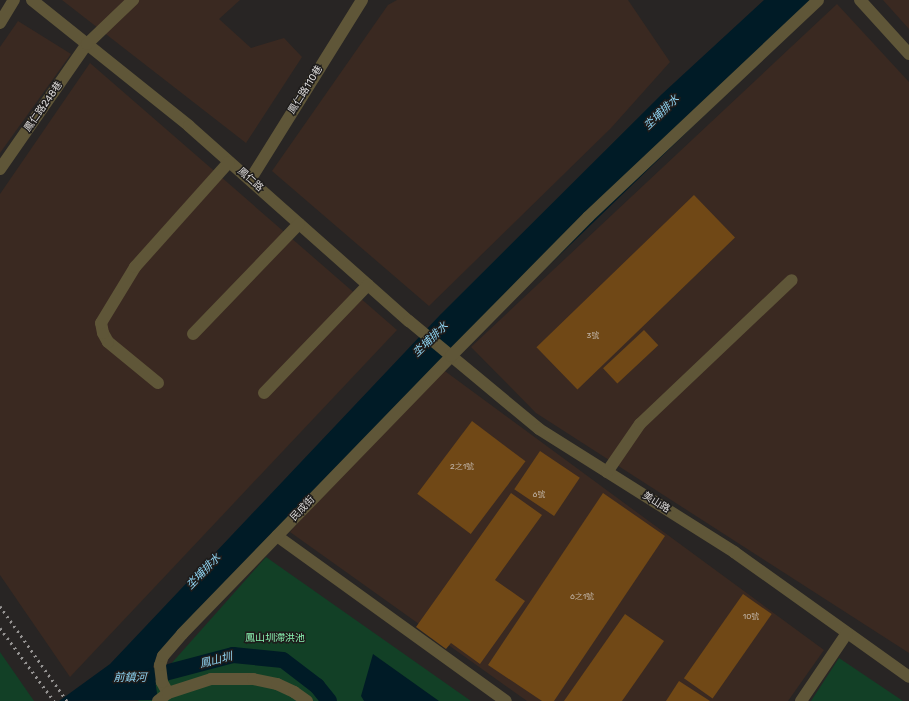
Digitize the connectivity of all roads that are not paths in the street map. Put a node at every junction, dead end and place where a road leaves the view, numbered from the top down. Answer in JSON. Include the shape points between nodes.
{"nodes":[{"id":1,"x":14,"y":0,"type":"edge"},
{"id":2,"x":32,"y":0,"type":"edge"},
{"id":3,"x":133,"y":0,"type":"edge"},
{"id":4,"x":362,"y":0,"type":"edge"},
{"id":5,"x":818,"y":0,"type":"edge"},
{"id":6,"x":860,"y":0,"type":"edge"},
{"id":7,"x":0,"y":23,"type":"edge"},
{"id":8,"x":87,"y":44,"type":"junction"},
{"id":9,"x":909,"y":54,"type":"edge"},
{"id":10,"x":229,"y":162,"type":"junction"},
{"id":11,"x":0,"y":169,"type":"edge"},
{"id":12,"x":250,"y":180,"type":"junction"},
{"id":13,"x":300,"y":224,"type":"junction"},
{"id":14,"x":792,"y":280,"type":"dead end"},
{"id":15,"x":368,"y":285,"type":"junction"},
{"id":16,"x":409,"y":321,"type":"joint"},
{"id":17,"x":193,"y":334,"type":"dead end"},
{"id":18,"x":448,"y":353,"type":"junction"},
{"id":19,"x":158,"y":383,"type":"dead end"},
{"id":20,"x":264,"y":393,"type":"dead end"},
{"id":21,"x":607,"y":472,"type":"junction"},
{"id":22,"x":277,"y":536,"type":"junction"},
{"id":23,"x":847,"y":633,"type":"junction"},
{"id":24,"x":909,"y":677,"type":"edge"},
{"id":25,"x":165,"y":687,"type":"junction"},
{"id":26,"x":158,"y":701,"type":"edge"},
{"id":27,"x":307,"y":701,"type":"edge"},
{"id":28,"x":506,"y":701,"type":"edge"},
{"id":29,"x":801,"y":701,"type":"edge"}],
"edges":[{"from":1,"to":7,"type":"street"},
{"from":2,"to":8,"type":"street","name":"鳳仁路"},
{"from":3,"to":8,"type":"street"},
{"from":4,"to":12,"type":"street","name":"鳳仁路110巷"},
{"from":5,"to":18,"type":"street","name":"民成街"},
{"from":6,"to":9,"type":"street"},
{"from":8,"to":10,"type":"street","name":"鳳仁路","via":[[189,126]]},
{"from":8,"to":11,"type":"street","name":"鳳仁路248巷"},
{"from":10,"to":12,"type":"street","name":"鳳仁路"},
{"from":10,"to":19,"type":"street","via":[[135,267],[101,323],[102,333],[108,342]]},
{"from":12,"to":13,"type":"street","name":"鳳仁路"},
{"from":13,"to":15,"type":"street","name":"鳳仁路"},
{"from":13,"to":17,"type":"street"},
{"from":14,"to":21,"type":"street","via":[[640,424]]},
{"from":15,"to":16,"type":"street","name":"鳳仁路"},
{"from":15,"to":20,"type":"street"},
{"from":16,"to":18,"type":"street","name":"美山路"},
{"from":18,"to":21,"type":"street","name":"美山路","via":[[539,429]]},
{"from":18,"to":22,"type":"street","name":"民成街"},
{"from":21,"to":23,"type":"street","name":"美山路","via":[[734,552]]},
{"from":22,"to":25,"type":"street","name":"民成街","via":[[163,656],[160,665]]},
{"from":22,"to":28,"type":"street"},
{"from":23,"to":24,"type":"street","name":"美山路"},
{"from":23,"to":29,"type":"street"},
{"from":25,"to":26,"type":"street"},
{"from":25,"to":27,"type":"street","via":[[212,679],[253,679],[277,684]]}]}
